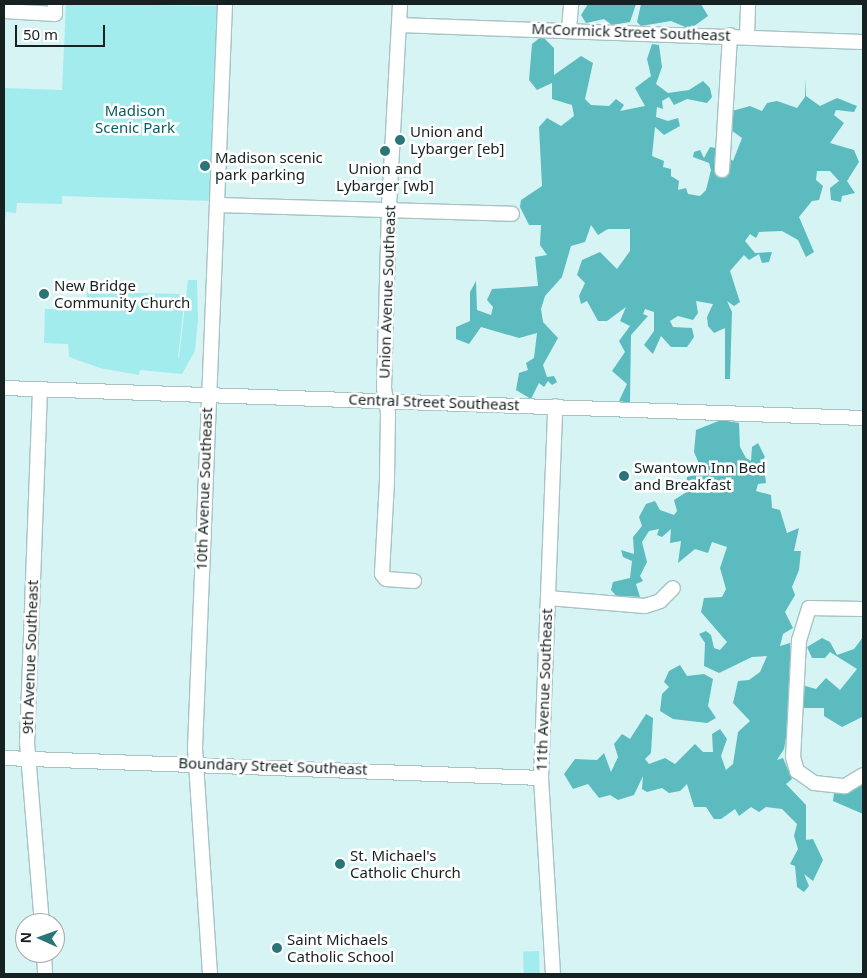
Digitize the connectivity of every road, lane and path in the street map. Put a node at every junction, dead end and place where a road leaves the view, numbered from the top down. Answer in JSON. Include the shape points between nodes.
{"nodes":[{"id":1,"x":225,"y":4,"type":"edge"},
{"id":2,"x":400,"y":4,"type":"edge"},
{"id":3,"x":571,"y":4,"type":"edge"},
{"id":4,"x":748,"y":4,"type":"edge"},
{"id":5,"x":55,"y":9,"type":"edge"},
{"id":6,"x":4,"y":11,"type":"edge"},
{"id":7,"x":399,"y":24,"type":"junction"},
{"id":8,"x":569,"y":29,"type":"junction"},
{"id":9,"x":730,"y":35,"type":"junction"},
{"id":10,"x":747,"y":36,"type":"junction"},
{"id":11,"x":863,"y":42,"type":"edge"},
{"id":12,"x":722,"y":170,"type":"dead end"},
{"id":13,"x":217,"y":205,"type":"junction"},
{"id":14,"x":389,"y":209,"type":"junction"},
{"id":15,"x":512,"y":214,"type":"dead end"},
{"id":16,"x":4,"y":388,"type":"edge"},
{"id":17,"x":40,"y":390,"type":"junction"},
{"id":18,"x":207,"y":395,"type":"junction"},
{"id":19,"x":384,"y":400,"type":"junction"},
{"id":20,"x":555,"y":406,"type":"junction"},
{"id":21,"x":863,"y":418,"type":"edge"},
{"id":22,"x":414,"y":581,"type":"dead end"},
{"id":23,"x":673,"y":588,"type":"dead end"},
{"id":24,"x":548,"y":598,"type":"junction"},
{"id":25,"x":863,"y":609,"type":"edge"},
{"id":26,"x":4,"y":758,"type":"edge"},
{"id":27,"x":30,"y":758,"type":"junction"},
{"id":28,"x":196,"y":764,"type":"junction"},
{"id":29,"x":863,"y":775,"type":"edge"},
{"id":30,"x":541,"y":778,"type":"junction"},
{"id":31,"x":41,"y":913,"type":"edge"},
{"id":32,"x":210,"y":974,"type":"edge"},
{"id":33,"x":553,"y":974,"type":"edge"}],
"edges":[{"from":1,"to":13,"type":"street","name":"10th Avenue Southeast"},
{"from":2,"to":7,"type":"street","name":"Union Avenue Southeast"},
{"from":3,"to":8,"type":"street"},
{"from":4,"to":10,"type":"street"},
{"from":5,"to":6,"type":"street"},
{"from":7,"to":8,"type":"street","name":"McCormick Street Southeast"},
{"from":7,"to":14,"type":"street","name":"Union Avenue Southeast"},
{"from":8,"to":9,"type":"street","name":"McCormick Street Southeast"},
{"from":9,"to":10,"type":"street","name":"McCormick Street Southeast"},
{"from":9,"to":12,"type":"street"},
{"from":10,"to":11,"type":"street","name":"McCormick Street Southeast"},
{"from":13,"to":14,"type":"street"},
{"from":13,"to":18,"type":"street","name":"10th Avenue Southeast","via":[[212,379]]},
{"from":14,"to":15,"type":"street"},
{"from":14,"to":19,"type":"street","name":"Union Avenue Southeast"},
{"from":16,"to":17,"type":"street","name":"Central Street Southeast"},
{"from":17,"to":18,"type":"street","name":"Central Street Southeast"},
{"from":17,"to":27,"type":"street","name":"9th Avenue Southeast","via":[[27,742]]},
{"from":18,"to":19,"type":"street","name":"Central Street Southeast"},
{"from":18,"to":28,"type":"street","name":"10th Avenue Southeast"},
{"from":19,"to":20,"type":"street","name":"Central Street Southeast"},
{"from":19,"to":22,"type":"street","name":"Union Avenue Southeast","via":[[388,462],[382,574],[386,579]]},
{"from":20,"to":21,"type":"street","name":"Central Street Southeast"},
{"from":20,"to":24,"type":"street","name":"11th Avenue Southeast"},
{"from":23,"to":24,"type":"street","via":[[660,601],[645,606]]},
{"from":24,"to":30,"type":"street","name":"11th Avenue Southeast"},
{"from":25,"to":29,"type":"street","via":[[809,608],[799,640],[793,757],[797,771],[807,780],[829,786],[853,784]]},
{"from":26,"to":27,"type":"street","name":"Boundary Street Southeast"},
{"from":27,"to":28,"type":"street","name":"Boundary Street Southeast"},
{"from":27,"to":31,"type":"street","name":"9th Avenue Southeast"},
{"from":28,"to":30,"type":"street","name":"Boundary Street Southeast"},
{"from":28,"to":32,"type":"street","name":"10th Avenue Southeast"},
{"from":30,"to":33,"type":"street","name":"11th Avenue Southeast"}]}
